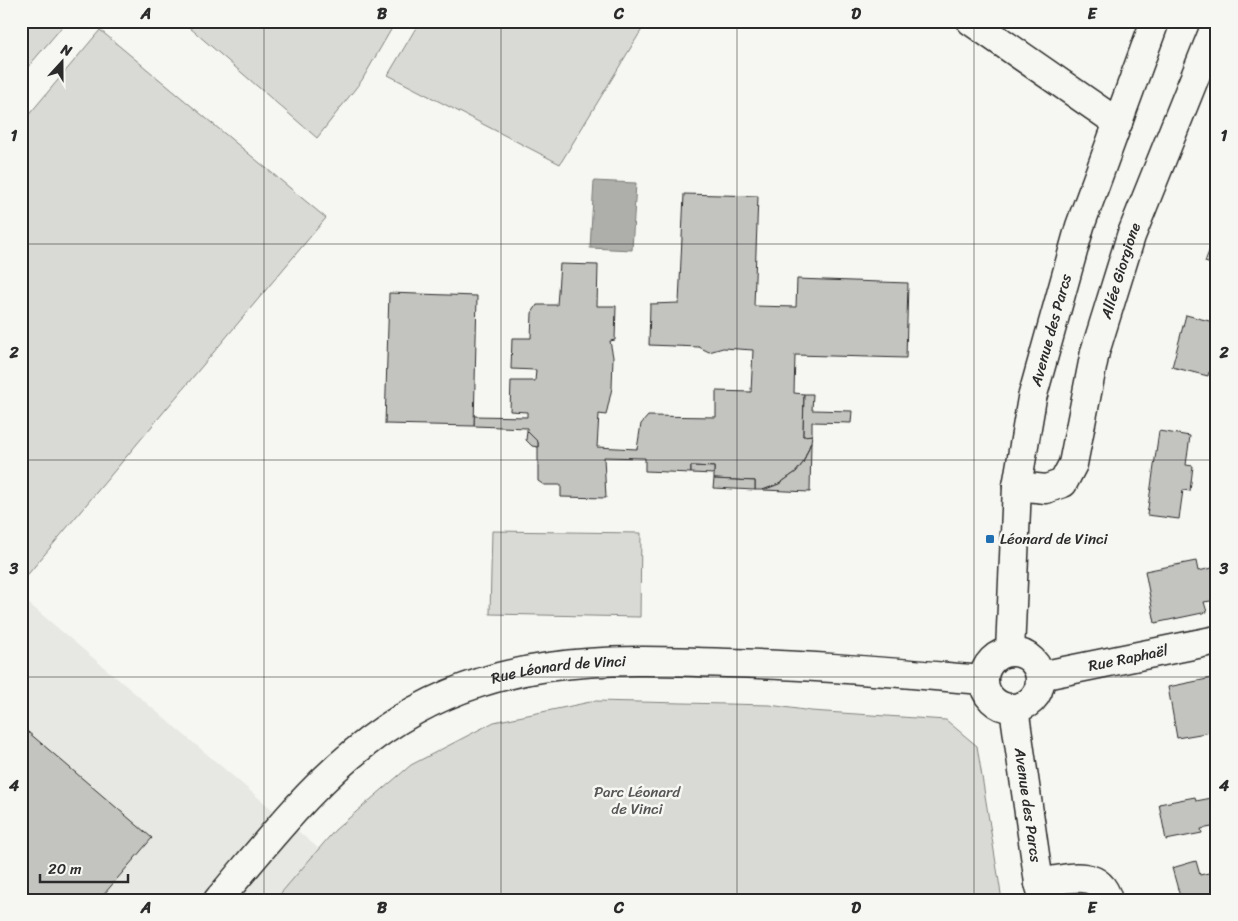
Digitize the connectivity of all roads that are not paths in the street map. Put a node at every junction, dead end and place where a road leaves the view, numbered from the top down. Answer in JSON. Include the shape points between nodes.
{"nodes":[{"id":1,"x":972,"y":21,"type":"edge"},
{"id":2,"x":1155,"y":21,"type":"edge"},
{"id":3,"x":1217,"y":22,"type":"edge"},
{"id":4,"x":1118,"y":123,"type":"junction"},
{"id":5,"x":1017,"y":486,"type":"junction"},
{"id":6,"x":1217,"y":640,"type":"edge"},
{"id":7,"x":1010,"y":652,"type":"junction"},
{"id":8,"x":1040,"y":676,"type":"junction"},
{"id":9,"x":983,"y":680,"type":"junction"},
{"id":10,"x":1014,"y":708,"type":"junction"},
{"id":11,"x":1042,"y":891,"type":"edge"},
{"id":12,"x":218,"y":900,"type":"edge"},
{"id":13,"x":1108,"y":900,"type":"edge"}],
"edges":[{"from":1,"to":4,"type":"street"},
{"from":2,"to":4,"type":"street","name":"Avenue des Parcs"},
{"from":3,"to":5,"type":"street","name":"Allée Giorgione","via":[[1131,236],[1095,352],[1073,464],[1063,483],[1046,489]]},
{"from":4,"to":5,"type":"street","name":"Avenue des Parcs","via":[[1080,226],[1038,379]]},
{"from":5,"to":7,"type":"street","name":"Avenue des Parcs"},
{"from":6,"to":8,"type":"street","name":"Rue Raphaël"},
{"from":7,"to":8,"type":"street","via":[[1028,657]]},
{"from":7,"to":9,"type":"street","via":[[1000,654],[990,662]]},
{"from":8,"to":10,"type":"street","via":[[1034,698]]},
{"from":9,"to":10,"type":"street","via":[[988,696],[994,702]]},
{"from":9,"to":12,"type":"street","name":"Rue Léonard de Vinci","via":[[801,665],[650,660],[591,661],[530,668],[481,681],[423,706],[385,728],[344,760],[301,803]]},
{"from":10,"to":11,"type":"street","name":"Avenue des Parcs"},
{"from":11,"to":13,"type":"street","via":[[1084,878],[1096,880],[1105,890]]}]}
